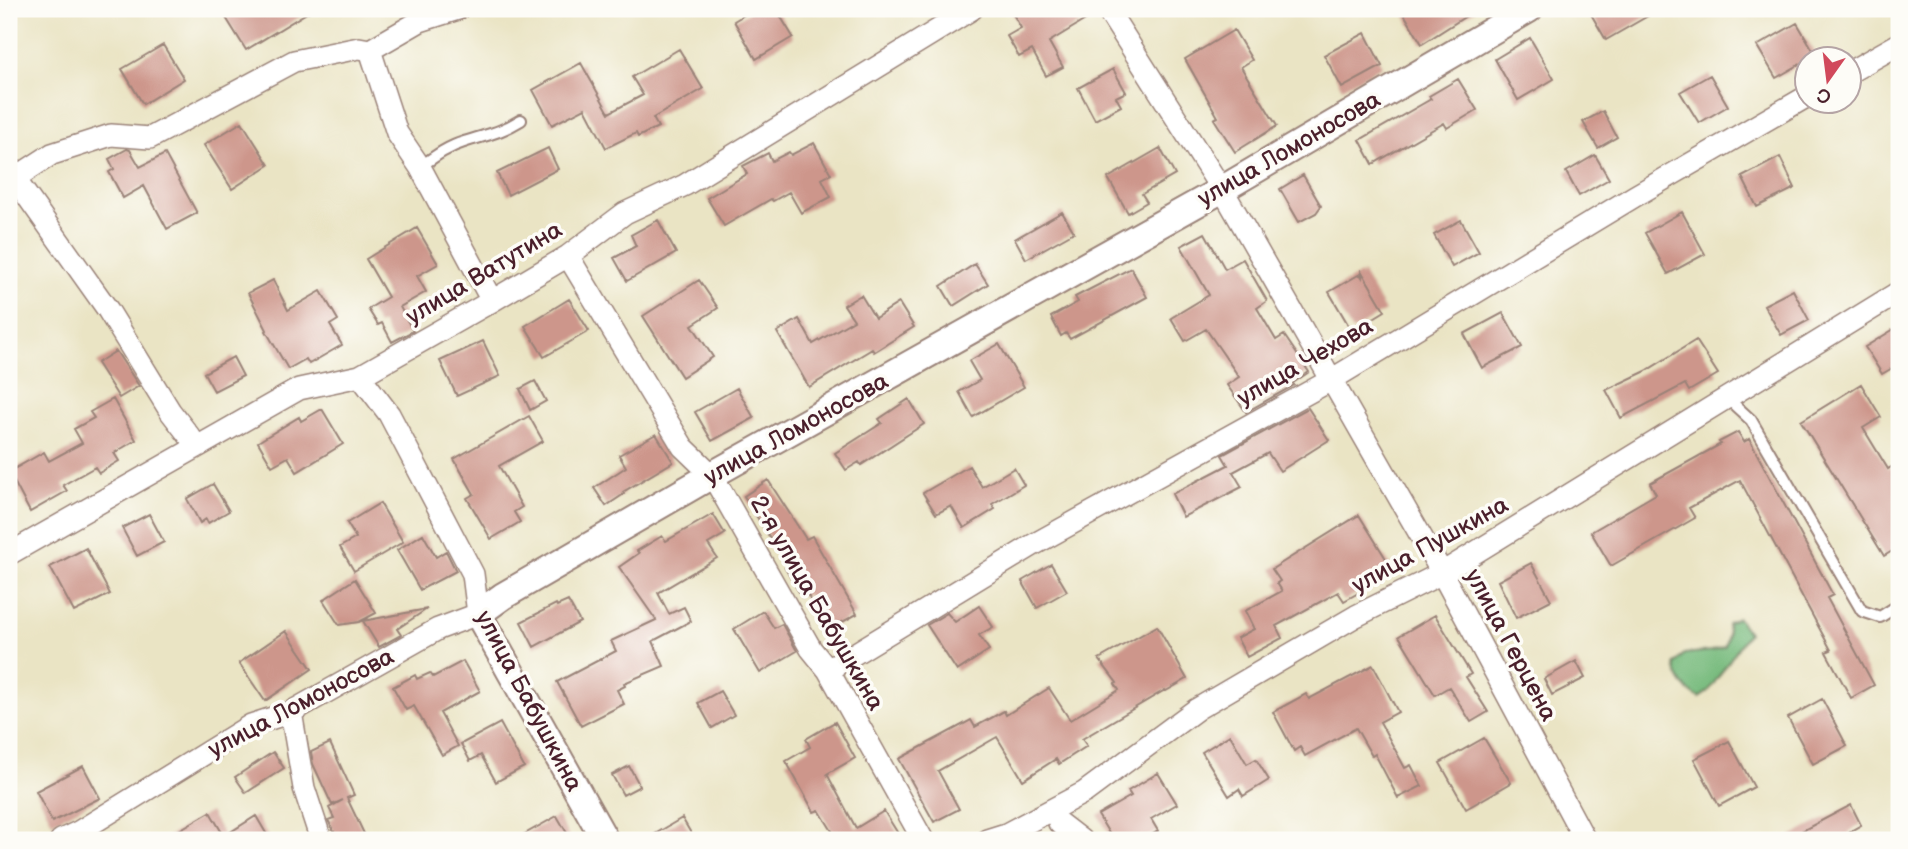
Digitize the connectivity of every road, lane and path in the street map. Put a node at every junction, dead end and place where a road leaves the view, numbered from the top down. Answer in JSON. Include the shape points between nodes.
{"nodes":[{"id":1,"x":458,"y":9,"type":"edge"},
{"id":2,"x":971,"y":9,"type":"edge"},
{"id":3,"x":1107,"y":9,"type":"edge"},
{"id":4,"x":1529,"y":9,"type":"edge"},
{"id":5,"x":1899,"y":44,"type":"edge"},
{"id":6,"x":370,"y":50,"type":"junction"},
{"id":7,"x":1862,"y":65,"type":"edge"},
{"id":8,"x":1792,"y":106,"type":"edge"},
{"id":9,"x":521,"y":120,"type":"dead end"},
{"id":10,"x":420,"y":167,"type":"junction"},
{"id":11,"x":12,"y":180,"type":"edge"},
{"id":12,"x":1220,"y":190,"type":"junction"},
{"id":13,"x":568,"y":256,"type":"junction"},
{"id":14,"x":1899,"y":292,"type":"edge"},
{"id":15,"x":492,"y":301,"type":"junction"},
{"id":16,"x":360,"y":376,"type":"junction"},
{"id":17,"x":1331,"y":380,"type":"junction"},
{"id":18,"x":1727,"y":398,"type":"junction"},
{"id":19,"x":197,"y":446,"type":"junction"},
{"id":20,"x":712,"y":475,"type":"junction"},
{"id":21,"x":9,"y":554,"type":"edge"},
{"id":22,"x":1442,"y":573,"type":"junction"},
{"id":23,"x":1899,"y":606,"type":"edge"},
{"id":24,"x":478,"y":614,"type":"junction"},
{"id":25,"x":828,"y":670,"type":"junction"},
{"id":26,"x":291,"y":712,"type":"junction"},
{"id":27,"x":1057,"y":824,"type":"edge"},
{"id":28,"x":61,"y":840,"type":"edge"},
{"id":29,"x":321,"y":840,"type":"edge"},
{"id":30,"x":605,"y":840,"type":"edge"},
{"id":31,"x":923,"y":840,"type":"edge"},
{"id":32,"x":987,"y":840,"type":"edge"},
{"id":33,"x":1081,"y":840,"type":"edge"},
{"id":34,"x":1586,"y":840,"type":"edge"}],
"edges":[{"from":1,"to":6,"type":"street","via":[[420,21]]},
{"from":2,"to":13,"type":"street","name":"улица Ватутина","via":[[685,185],[625,213]]},
{"from":3,"to":12,"type":"street","name":"улица Герцена"},
{"from":4,"to":12,"type":"street","name":"улица Ломоносова"},
{"from":5,"to":7,"type":"street"},
{"from":6,"to":10,"type":"street","via":[[397,133]]},
{"from":6,"to":11,"type":"street","via":[[359,48],[294,61],[150,138],[111,135],[51,154]]},
{"from":8,"to":17,"type":"street","name":"улица Чехова"},
{"from":9,"to":10,"type":"lane","via":[[501,132],[442,151]]},
{"from":10,"to":15,"type":"street"},
{"from":11,"to":19,"type":"street","via":[[108,310]]},
{"from":12,"to":17,"type":"street","name":"улица Герцена"},
{"from":12,"to":20,"type":"street","name":"улица Ломоносова"},
{"from":13,"to":15,"type":"street","name":"улица Ватутина"},
{"from":13,"to":20,"type":"street","name":"2-я улица Бабушкина","via":[[683,447]]},
{"from":14,"to":18,"type":"street","name":"улица Пушкина"},
{"from":15,"to":16,"type":"street","name":"улица Ватутина"},
{"from":16,"to":19,"type":"street","name":"улица Ватутина","via":[[299,389]]},
{"from":16,"to":24,"type":"street","name":"улица Бабушкина","via":[[389,414],[473,574]]},
{"from":17,"to":22,"type":"street","name":"улица Герцена"},
{"from":17,"to":25,"type":"street","name":"улица Чехова","via":[[1034,545]]},
{"from":18,"to":22,"type":"street","name":"улица Пушкина"},
{"from":18,"to":23,"type":"lane","via":[[1751,420],[1862,611],[1880,617]]},
{"from":19,"to":21,"type":"street","name":"улица Ватутина"},
{"from":20,"to":24,"type":"street","name":"улица Ломоносова"},
{"from":20,"to":25,"type":"street","name":"2-я улица Бабушкина","via":[[811,649]]},
{"from":22,"to":27,"type":"street","name":"улица Пушкина","via":[[1356,616],[1197,709],[1085,792]]},
{"from":22,"to":34,"type":"street","name":"улица Герцена"},
{"from":24,"to":26,"type":"street","name":"улица Ломоносова","via":[[439,629]]},
{"from":24,"to":30,"type":"street","name":"улица Бабушкина"},
{"from":25,"to":31,"type":"street","name":"2-я улица Бабушкина"},
{"from":26,"to":28,"type":"street","name":"улица Ломоносова","via":[[251,725]]},
{"from":26,"to":29,"type":"street","via":[[304,788]]},
{"from":27,"to":32,"type":"street","name":"улица Пушкина"},
{"from":27,"to":33,"type":"street"}]}
